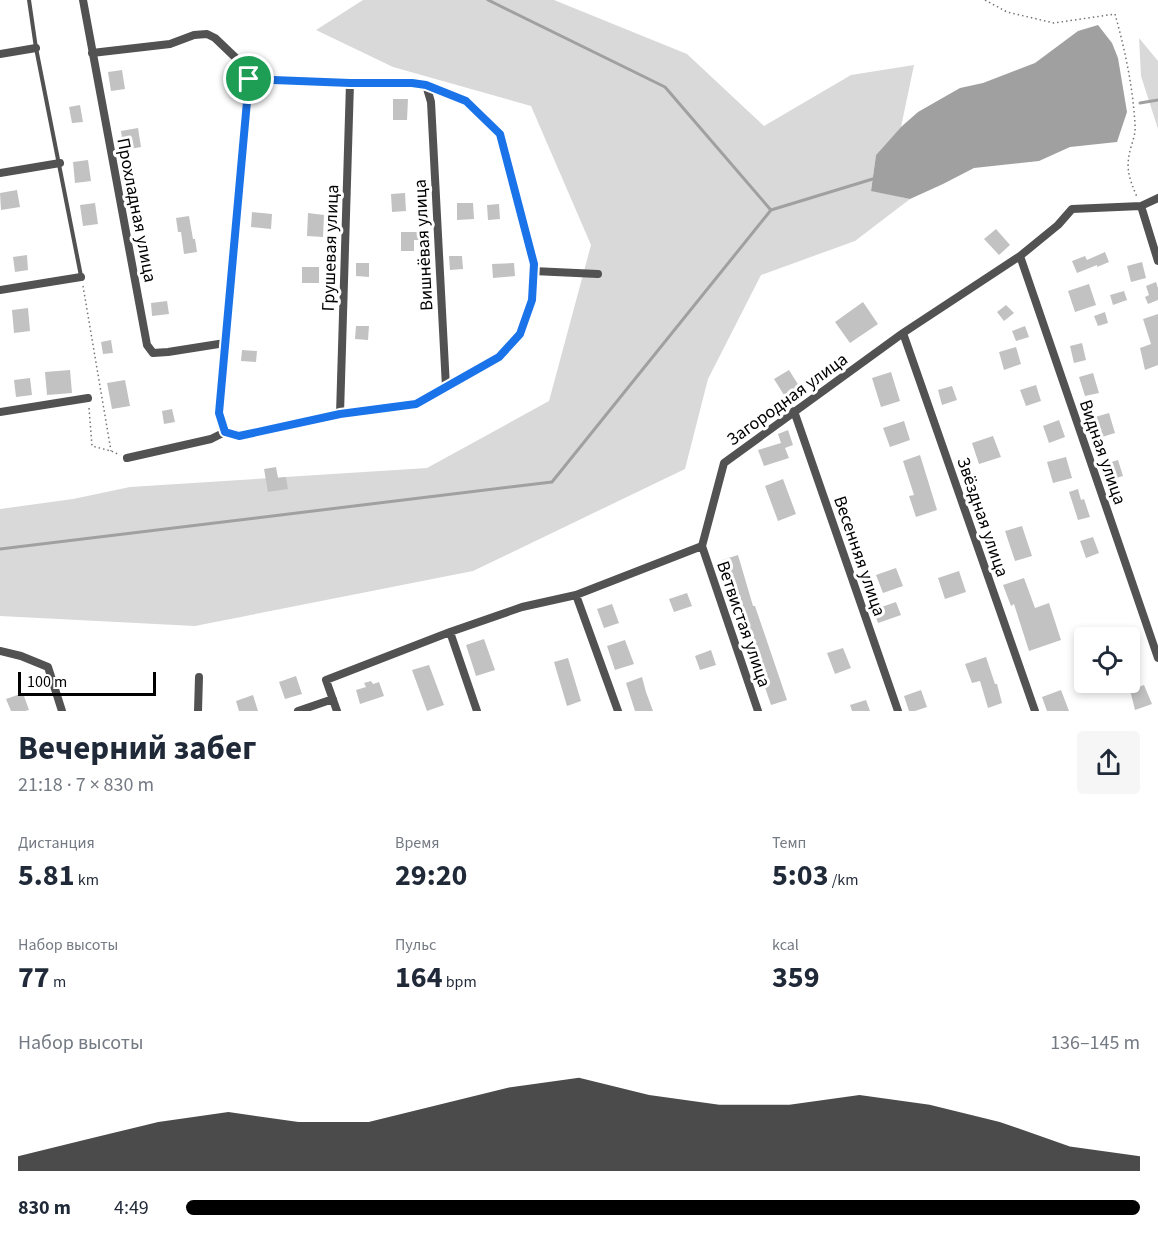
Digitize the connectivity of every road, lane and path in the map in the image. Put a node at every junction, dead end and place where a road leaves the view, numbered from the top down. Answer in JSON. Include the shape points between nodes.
{"nodes":[{"id":1,"x":29,"y":0,"type":"edge"},
{"id":2,"x":83,"y":0,"type":"edge"},
{"id":3,"x":985,"y":0,"type":"edge"},
{"id":4,"x":36,"y":48,"type":"junction"},
{"id":5,"x":92,"y":53,"type":"junction"},
{"id":6,"x":0,"y":54,"type":"edge"},
{"id":7,"x":249,"y":79,"type":"junction"},
{"id":8,"x":350,"y":83,"type":"junction"},
{"id":9,"x":426,"y":85,"type":"junction"},
{"id":10,"x":60,"y":164,"type":"junction"},
{"id":11,"x":0,"y":173,"type":"edge"},
{"id":12,"x":1158,"y":198,"type":"edge"},
{"id":13,"x":1141,"y":206,"type":"junction"},
{"id":14,"x":1020,"y":256,"type":"junction"},
{"id":15,"x":1158,"y":261,"type":"edge"},
{"id":16,"x":533,"y":271,"type":"junction"},
{"id":17,"x":598,"y":274,"type":"dead end"},
{"id":18,"x":81,"y":277,"type":"junction"},
{"id":19,"x":0,"y":290,"type":"edge"},
{"id":20,"x":903,"y":333,"type":"junction"},
{"id":21,"x":225,"y":343,"type":"junction"},
{"id":22,"x":446,"y":387,"type":"junction"},
{"id":23,"x":88,"y":398,"type":"joint"},
{"id":24,"x":794,"y":411,"type":"junction"},
{"id":25,"x":0,"y":412,"type":"edge"},
{"id":26,"x":340,"y":414,"type":"junction"},
{"id":27,"x":225,"y":432,"type":"junction"},
{"id":28,"x":111,"y":451,"type":"junction"},
{"id":29,"x":127,"y":458,"type":"joint"},
{"id":30,"x":702,"y":546,"type":"junction"},
{"id":31,"x":576,"y":595,"type":"junction"},
{"id":32,"x":450,"y":632,"type":"junction"},
{"id":33,"x":0,"y":651,"type":"edge"},
{"id":34,"x":1158,"y":658,"type":"edge"},
{"id":35,"x":199,"y":677,"type":"dead end"},
{"id":36,"x":333,"y":699,"type":"junction"},
{"id":37,"x":62,"y":711,"type":"edge"},
{"id":38,"x":198,"y":711,"type":"edge"},
{"id":39,"x":298,"y":711,"type":"edge"},
{"id":40,"x":337,"y":711,"type":"edge"},
{"id":41,"x":477,"y":711,"type":"edge"},
{"id":42,"x":618,"y":711,"type":"edge"},
{"id":43,"x":758,"y":711,"type":"edge"},
{"id":44,"x":898,"y":711,"type":"edge"},
{"id":45,"x":1035,"y":711,"type":"edge"}],
"edges":[{"from":1,"to":4,"type":"lane"},
{"from":2,"to":5,"type":"street","name":"Прохладная улица"},
{"from":3,"to":13,"type":"path","via":[[1007,12],[1054,23],[1115,14],[1126,57],[1136,128],[1127,170]]},
{"from":4,"to":6,"type":"street"},
{"from":4,"to":10,"type":"lane"},
{"from":5,"to":7,"type":"street","via":[[170,44],[207,34],[238,60]]},
{"from":5,"to":21,"type":"street","name":"Прохладная улица","via":[[147,345],[153,353]]},
{"from":7,"to":8,"type":"street"},
{"from":7,"to":21,"type":"street"},
{"from":8,"to":9,"type":"street"},
{"from":8,"to":26,"type":"street","name":"Грушевая улица"},
{"from":9,"to":16,"type":"street","via":[[466,101],[500,134]]},
{"from":9,"to":22,"type":"street","name":"Вишнёвая улица"},
{"from":10,"to":11,"type":"street"},
{"from":10,"to":18,"type":"lane"},
{"from":12,"to":13,"type":"street","name":"Загородная улица"},
{"from":13,"to":14,"type":"street","name":"Загородная улица","via":[[1072,209]]},
{"from":13,"to":15,"type":"street"},
{"from":14,"to":20,"type":"street","name":"Загородная улица"},
{"from":14,"to":34,"type":"street","name":"Видная улица"},
{"from":16,"to":17,"type":"street"},
{"from":16,"to":22,"type":"street","via":[[532,300],[520,334],[499,357]]},
{"from":18,"to":19,"type":"street"},
{"from":18,"to":28,"type":"path"},
{"from":20,"to":24,"type":"street","name":"Загородная улица"},
{"from":20,"to":45,"type":"street","name":"Звёздная улица"},
{"from":21,"to":27,"type":"street","via":[[219,413]]},
{"from":22,"to":26,"type":"street","via":[[416,404]]},
{"from":23,"to":25,"type":"street"},
{"from":23,"to":28,"type":"path","via":[[92,446]]},
{"from":24,"to":30,"type":"street","name":"Загородная улица","via":[[724,463]]},
{"from":24,"to":44,"type":"street","name":"Весенняя улица"},
{"from":26,"to":27,"type":"street","via":[[239,436]]},
{"from":27,"to":29,"type":"street","via":[[211,439]]},
{"from":28,"to":29,"type":"path"},
{"from":30,"to":31,"type":"street"},
{"from":30,"to":43,"type":"street","name":"Ветвистая улица"},
{"from":31,"to":32,"type":"street","via":[[522,607]]},
{"from":31,"to":42,"type":"street"},
{"from":32,"to":36,"type":"street","via":[[326,680]]},
{"from":32,"to":41,"type":"street"},
{"from":33,"to":37,"type":"street","via":[[48,666]]},
{"from":35,"to":38,"type":"street"},
{"from":36,"to":39,"type":"street"},
{"from":36,"to":40,"type":"street"}]}
